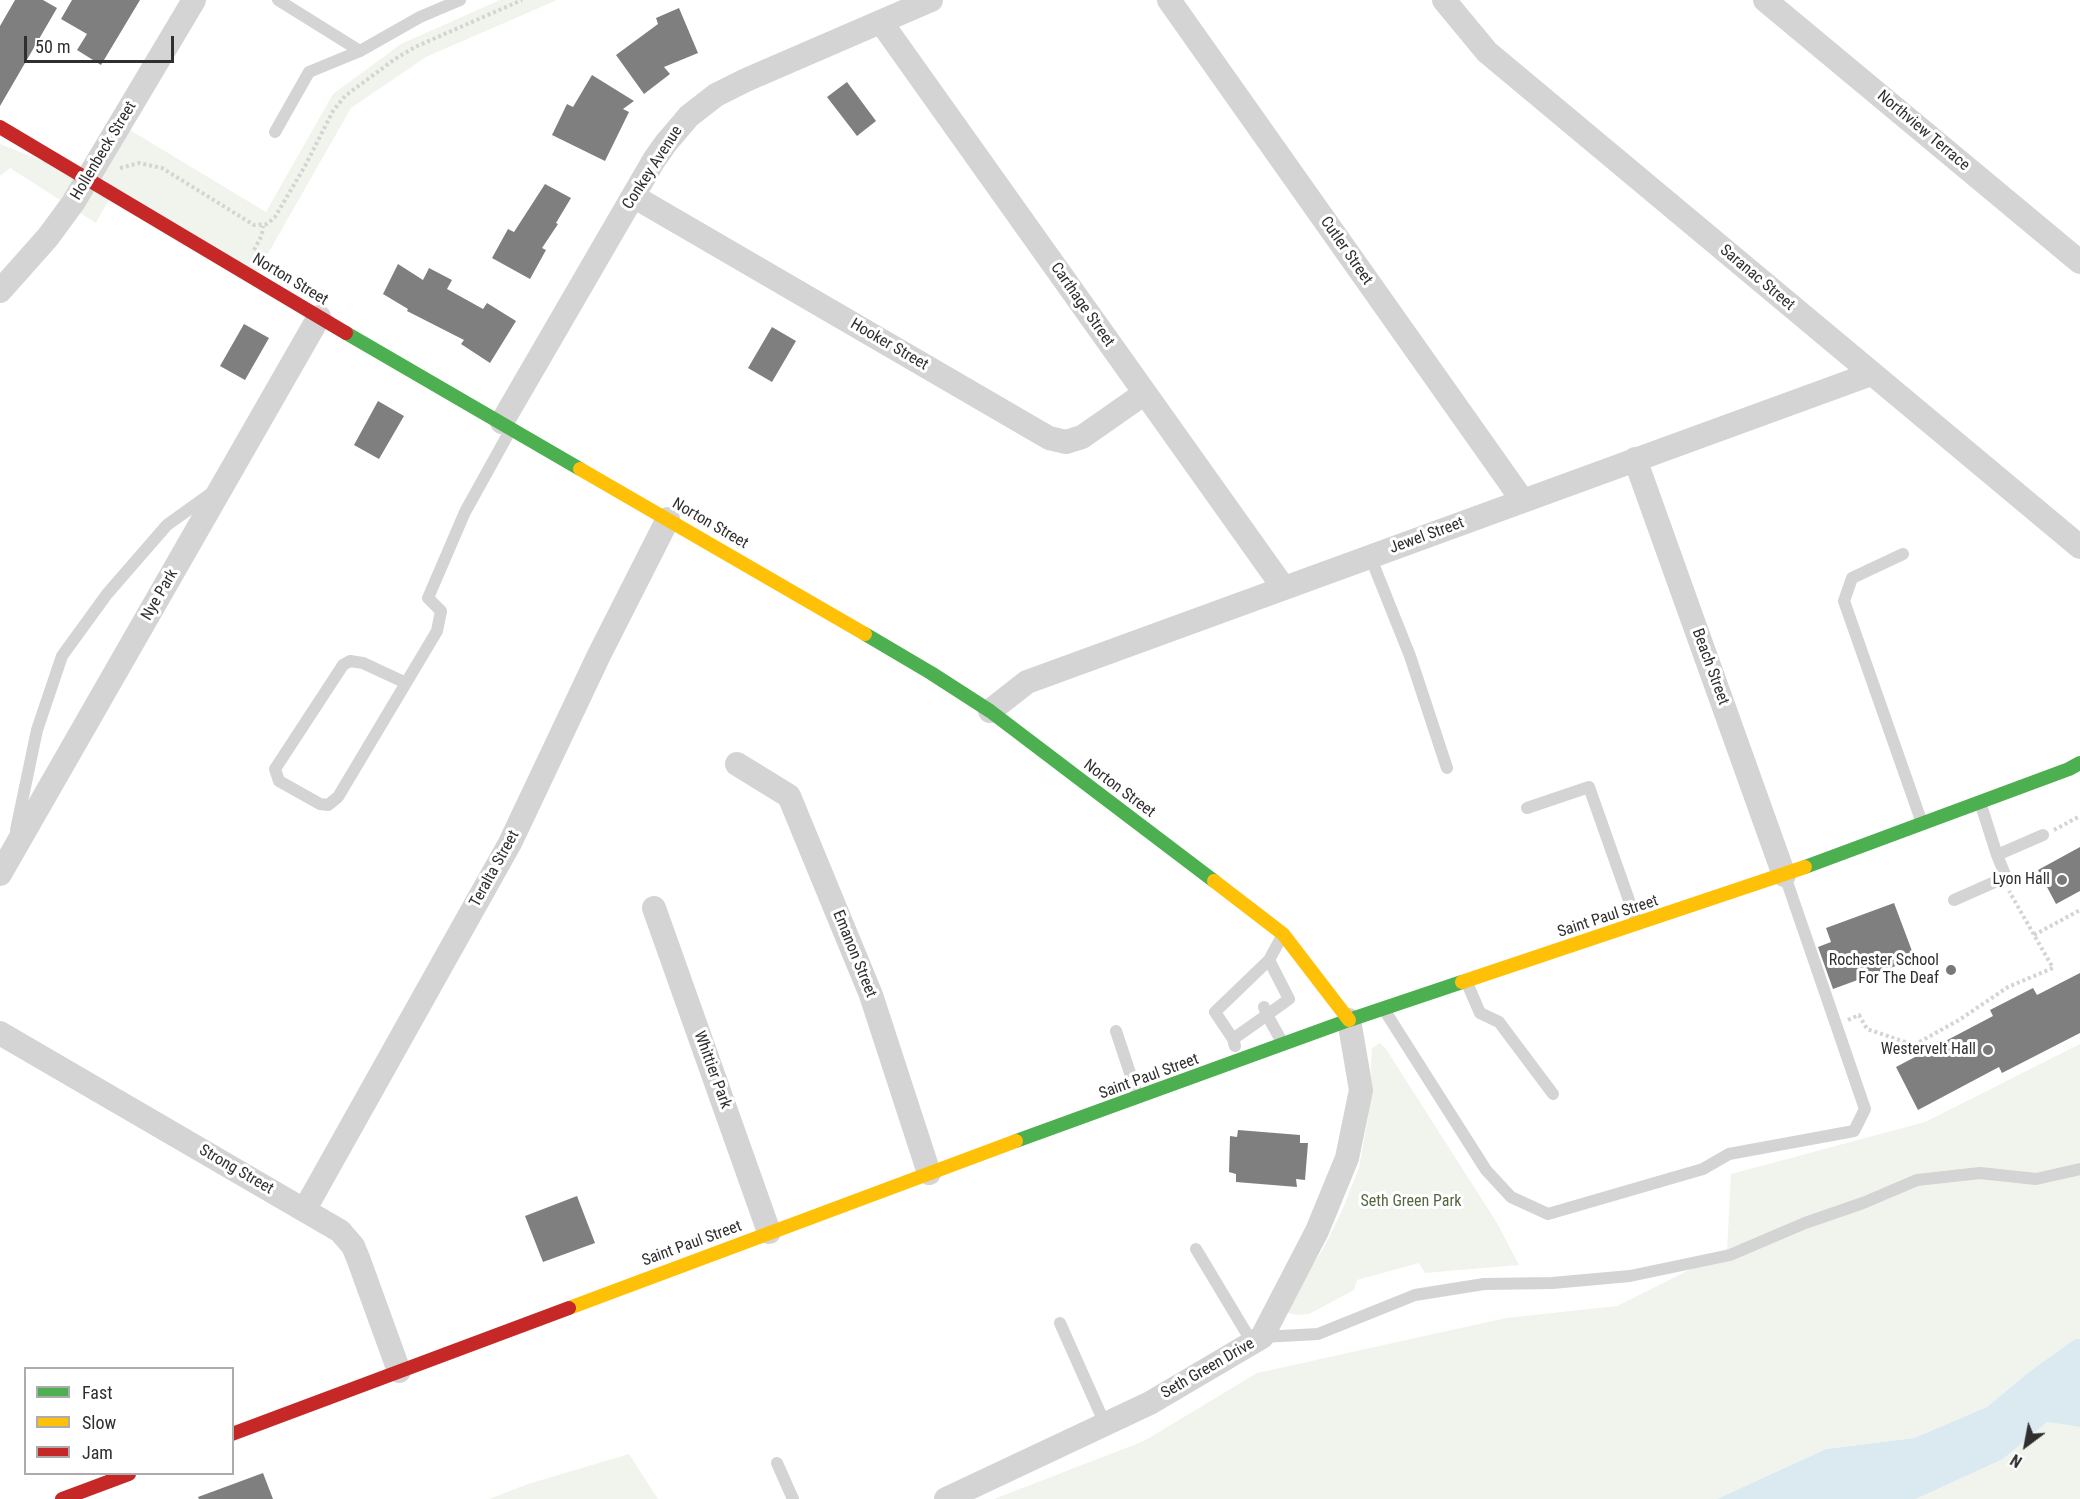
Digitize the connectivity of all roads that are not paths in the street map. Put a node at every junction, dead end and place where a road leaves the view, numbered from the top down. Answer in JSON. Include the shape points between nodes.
{"nodes":[{"id":1,"x":194,"y":0,"type":"edge"},
{"id":2,"x":278,"y":0,"type":"edge"},
{"id":3,"x":460,"y":0,"type":"edge"},
{"id":4,"x":931,"y":0,"type":"edge"},
{"id":5,"x":1169,"y":0,"type":"edge"},
{"id":6,"x":1444,"y":0,"type":"edge"},
{"id":7,"x":1765,"y":0,"type":"edge"},
{"id":8,"x":881,"y":22,"type":"junction"},
{"id":9,"x":360,"y":51,"type":"junction"},
{"id":10,"x":0,"y":127,"type":"edge"},
{"id":11,"x":275,"y":132,"type":"dead end"},
{"id":12,"x":87,"y":179,"type":"junction"},
{"id":13,"x":633,"y":196,"type":"junction"},
{"id":14,"x":2080,"y":262,"type":"edge"},
{"id":15,"x":0,"y":291,"type":"edge"},
{"id":16,"x":319,"y":317,"type":"junction"},
{"id":17,"x":1871,"y":374,"type":"junction"},
{"id":18,"x":1144,"y":393,"type":"junction"},
{"id":19,"x":507,"y":425,"type":"junction"},
{"id":20,"x":1635,"y":459,"type":"junction"},
{"id":21,"x":224,"y":484,"type":"junction"},
{"id":22,"x":1523,"y":501,"type":"junction"},
{"id":23,"x":668,"y":519,"type":"junction"},
{"id":24,"x":2080,"y":547,"type":"edge"},
{"id":25,"x":1903,"y":554,"type":"dead end"},
{"id":26,"x":1370,"y":556,"type":"junction"},
{"id":27,"x":1282,"y":587,"type":"junction"},
{"id":28,"x":406,"y":683,"type":"junction"},
{"id":29,"x":990,"y":711,"type":"junction"},
{"id":30,"x":2080,"y":763,"type":"edge"},
{"id":31,"x":736,"y":764,"type":"dead end"},
{"id":32,"x":1447,"y":768,"type":"dead end"},
{"id":33,"x":1980,"y":802,"type":"junction"},
{"id":34,"x":1527,"y":808,"type":"dead end"},
{"id":35,"x":1923,"y":824,"type":"junction"},
{"id":36,"x":2043,"y":836,"type":"road end"},
{"id":37,"x":1997,"y":855,"type":"junction"},
{"id":38,"x":6,"y":864,"type":"edge"},
{"id":39,"x":1784,"y":875,"type":"junction"},
{"id":40,"x":1954,"y":900,"type":"dead end"},
{"id":41,"x":654,"y":908,"type":"dead end"},
{"id":42,"x":1638,"y":924,"type":"junction"},
{"id":43,"x":1283,"y":934,"type":"junction"},
{"id":44,"x":1269,"y":960,"type":"junction"},
{"id":45,"x":1466,"y":981,"type":"junction"},
{"id":46,"x":1384,"y":1009,"type":"junction"},
{"id":47,"x":1265,"y":1011,"type":"junction"},
{"id":48,"x":1349,"y":1020,"type":"junction"},
{"id":49,"x":1116,"y":1031,"type":"dead end"},
{"id":50,"x":0,"y":1033,"type":"edge"},
{"id":51,"x":1239,"y":1033,"type":"junction"},
{"id":52,"x":1284,"y":1045,"type":"junction"},
{"id":53,"x":1238,"y":1062,"type":"junction"},
{"id":54,"x":1553,"y":1094,"type":"dead end"},
{"id":55,"x":1138,"y":1098,"type":"junction"},
{"id":56,"x":2080,"y":1169,"type":"edge"},
{"id":57,"x":929,"y":1173,"type":"junction"},
{"id":58,"x":304,"y":1209,"type":"junction"},
{"id":59,"x":769,"y":1232,"type":"junction"},
{"id":60,"x":1196,"y":1249,"type":"dead end"},
{"id":61,"x":1060,"y":1323,"type":"dead end"},
{"id":62,"x":1258,"y":1340,"type":"junction"},
{"id":63,"x":399,"y":1371,"type":"junction"},
{"id":64,"x":1105,"y":1424,"type":"junction"},
{"id":65,"x":234,"y":1433,"type":"edge"},
{"id":66,"x":777,"y":1463,"type":"dead end"},
{"id":67,"x":124,"y":1475,"type":"edge"},
{"id":68,"x":104,"y":1483,"type":"junction"},
{"id":69,"x":62,"y":1499,"type":"edge"},
{"id":70,"x":110,"y":1499,"type":"edge"},
{"id":71,"x":793,"y":1499,"type":"edge"},
{"id":72,"x":946,"y":1499,"type":"edge"}],
"edges":[{"from":1,"to":12,"type":"street","name":"Hollenbeck Street"},
{"from":2,"to":9,"type":"lane"},
{"from":3,"to":9,"type":"lane","via":[[420,17]]},
{"from":4,"to":8,"type":"street","name":"Conkey Avenue"},
{"from":5,"to":22,"type":"street","name":"Cutler Street"},
{"from":6,"to":17,"type":"street","name":"Saranac Street","via":[[1487,52]]},
{"from":7,"to":14,"type":"street","name":"Northview Terrace"},
{"from":8,"to":13,"type":"street","name":"Conkey Avenue","via":[[746,80],[702,105],[666,143]]},
{"from":8,"to":18,"type":"street","name":"Carthage Street"},
{"from":9,"to":11,"type":"lane","via":[[309,72]]},
{"from":10,"to":12,"type":"main road","name":"Norton Street"},
{"from":12,"to":15,"type":"street","name":"Hollenbeck Street","via":[[60,222]]},
{"from":12,"to":16,"type":"main road","name":"Norton Street"},
{"from":13,"to":18,"type":"street","name":"Hooker Street","via":[[1058,442],[1074,441]]},
{"from":13,"to":19,"type":"street","name":"Conkey Avenue"},
{"from":16,"to":19,"type":"main road","name":"Norton Street"},
{"from":16,"to":21,"type":"street","name":"Nye Park"},
{"from":17,"to":20,"type":"street","name":"Jewel Street"},
{"from":17,"to":24,"type":"street","name":"Saranac Street"},
{"from":18,"to":27,"type":"street","name":"Carthage Street"},
{"from":19,"to":23,"type":"main road","name":"Norton Street"},
{"from":19,"to":28,"type":"lane","via":[[428,598],[441,611],[437,631]]},
{"from":20,"to":22,"type":"street","name":"Jewel Street"},
{"from":20,"to":39,"type":"street","name":"Beach Street"},
{"from":21,"to":38,"type":"street","name":"Nye Park"},
{"from":21,"to":38,"type":"lane","via":[[167,525],[107,594],[62,656],[37,730]]},
{"from":22,"to":26,"type":"street","name":"Jewel Street"},
{"from":23,"to":29,"type":"main road","name":"Norton Street"},
{"from":23,"to":58,"type":"street","name":"Teralta Street","via":[[510,843]]},
{"from":25,"to":35,"type":"lane","via":[[1852,578],[1844,602]]},
{"from":26,"to":27,"type":"street","name":"Jewel Street"},
{"from":26,"to":32,"type":"lane","via":[[1410,657]]},
{"from":27,"to":29,"type":"street","name":"Jewel Street","via":[[1027,682]]},
{"from":28,"to":28,"type":"lane","via":[[338,797],[328,805],[279,781],[275,769],[343,665],[350,661],[363,663]]},
{"from":29,"to":43,"type":"main road","name":"Norton Street"},
{"from":30,"to":33,"type":"main road","name":"Saint Paul Street"},
{"from":31,"to":57,"type":"street","name":"Emanon Street","via":[[789,796],[871,996]]},
{"from":33,"to":35,"type":"main road","name":"Saint Paul Street"},
{"from":33,"to":37,"type":"lane"},
{"from":34,"to":42,"type":"lane","via":[[1589,787]]},
{"from":35,"to":39,"type":"main road","name":"Saint Paul Street"},
{"from":36,"to":37,"type":"lane"},
{"from":37,"to":40,"type":"lane","via":[[2006,877]]},
{"from":39,"to":42,"type":"main road","name":"Saint Paul Street"},
{"from":39,"to":46,"type":"lane","via":[[1865,1109],[1854,1131],[1729,1154],[1703,1169],[1548,1214],[1511,1197],[1486,1170]]},
{"from":41,"to":59,"type":"street","name":"Whittier Park"},
{"from":42,"to":45,"type":"main road","name":"Saint Paul Street"},
{"from":43,"to":44,"type":"lane"},
{"from":43,"to":48,"type":"main road","name":"Norton Street"},
{"from":44,"to":47,"type":"lane","via":[[1289,999]]},
{"from":44,"to":51,"type":"lane","via":[[1254,980],[1215,1012]]},
{"from":45,"to":46,"type":"main road","name":"Saint Paul Street"},
{"from":45,"to":54,"type":"lane","via":[[1480,1013],[1499,1022]]},
{"from":46,"to":48,"type":"main road","name":"Saint Paul Street"},
{"from":47,"to":51,"type":"lane"},
{"from":47,"to":52,"type":"lane"},
{"from":48,"to":52,"type":"main road","name":"Saint Paul Street"},
{"from":48,"to":62,"type":"street","name":"Seth Green Drive","via":[[1361,1090],[1347,1158],[1317,1231]]},
{"from":49,"to":55,"type":"lane"},
{"from":50,"to":58,"type":"street","name":"Strong Street"},
{"from":51,"to":53,"type":"lane"},
{"from":52,"to":53,"type":"main road","name":"Saint Paul Street"},
{"from":53,"to":55,"type":"main road","name":"Saint Paul Street"},
{"from":55,"to":57,"type":"main road","name":"Saint Paul Street"},
{"from":56,"to":62,"type":"lane","via":[[2036,1179],[1980,1173],[1917,1180],[1730,1256],[1630,1276],[1484,1284],[1415,1295],[1318,1334]]},
{"from":57,"to":59,"type":"main road","name":"Saint Paul Street"},
{"from":58,"to":63,"type":"street","name":"Strong Street","via":[[340,1231],[353,1246]]},
{"from":59,"to":63,"type":"main road","name":"Saint Paul Street"},
{"from":60,"to":62,"type":"lane"},
{"from":61,"to":64,"type":"lane"},
{"from":62,"to":64,"type":"street","name":"Seth Green Drive","via":[[1150,1403]]},
{"from":63,"to":65,"type":"main road","name":"Saint Paul Street"},
{"from":64,"to":72,"type":"street","name":"Seth Green Drive"},
{"from":66,"to":71,"type":"lane"},
{"from":67,"to":68,"type":"main road"},
{"from":68,"to":69,"type":"main road"},
{"from":68,"to":70,"type":"lane"}]}
